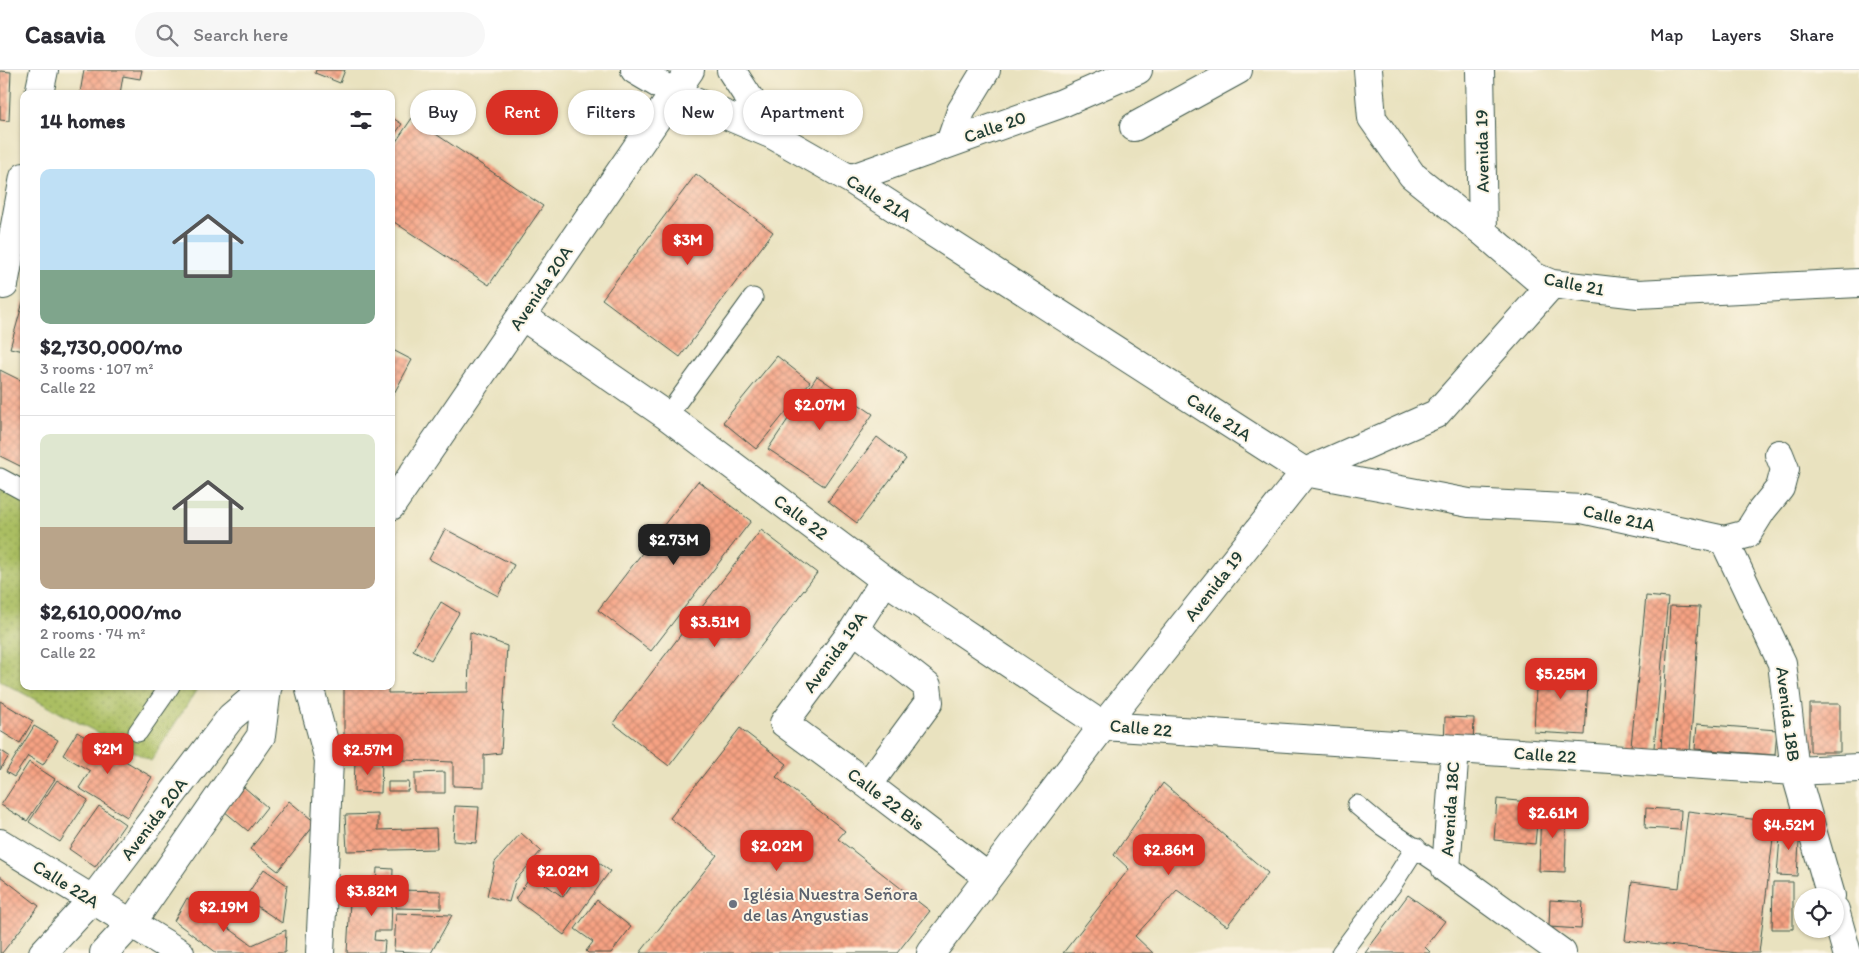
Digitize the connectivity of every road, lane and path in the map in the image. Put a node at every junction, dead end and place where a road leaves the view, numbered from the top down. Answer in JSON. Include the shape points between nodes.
{"nodes":[{"id":1,"x":44,"y":70,"type":"edge"},
{"id":2,"x":635,"y":70,"type":"edge"},
{"id":3,"x":690,"y":70,"type":"edge"},
{"id":4,"x":731,"y":70,"type":"edge"},
{"id":5,"x":986,"y":70,"type":"edge"},
{"id":6,"x":1138,"y":70,"type":"edge"},
{"id":7,"x":1238,"y":70,"type":"edge"},
{"id":8,"x":1368,"y":70,"type":"edge"},
{"id":9,"x":1480,"y":70,"type":"edge"},
{"id":10,"x":40,"y":90,"type":"edge"},
{"id":11,"x":669,"y":90,"type":"edge"},
{"id":12,"x":676,"y":90,"type":"edge"},
{"id":13,"x":744,"y":90,"type":"edge"},
{"id":14,"x":664,"y":108,"type":"edge"},
{"id":15,"x":1134,"y":127,"type":"dead end"},
{"id":16,"x":773,"y":135,"type":"edge"},
{"id":17,"x":950,"y":143,"type":"junction"},
{"id":18,"x":850,"y":179,"type":"junction"},
{"id":19,"x":20,"y":199,"type":"edge"},
{"id":20,"x":1483,"y":232,"type":"junction"},
{"id":21,"x":1859,"y":283,"type":"edge"},
{"id":22,"x":1552,"y":284,"type":"junction"},
{"id":23,"x":4,"y":285,"type":"dead end"},
{"id":24,"x":753,"y":298,"type":"dead end"},
{"id":25,"x":522,"y":316,"type":"junction"},
{"id":26,"x":667,"y":416,"type":"junction"},
{"id":27,"x":1778,"y":454,"type":"dead end"},
{"id":28,"x":1305,"y":472,"type":"junction"},
{"id":29,"x":0,"y":478,"type":"edge"},
{"id":30,"x":20,"y":489,"type":"edge"},
{"id":31,"x":395,"y":500,"type":"edge"},
{"id":32,"x":1724,"y":540,"type":"junction"},
{"id":33,"x":885,"y":580,"type":"junction"},
{"id":34,"x":854,"y":628,"type":"junction"},
{"id":35,"x":167,"y":690,"type":"edge"},
{"id":36,"x":264,"y":690,"type":"edge"},
{"id":37,"x":268,"y":690,"type":"edge"},
{"id":38,"x":310,"y":690,"type":"edge"},
{"id":39,"x":784,"y":723,"type":"joint"},
{"id":40,"x":1103,"y":726,"type":"junction"},
{"id":41,"x":138,"y":732,"type":"dead end"},
{"id":42,"x":1455,"y":749,"type":"junction"},
{"id":43,"x":1859,"y":768,"type":"edge"},
{"id":44,"x":1795,"y":770,"type":"junction"},
{"id":45,"x":868,"y":785,"type":"junction"},
{"id":46,"x":1357,"y":805,"type":"dead end"},
{"id":47,"x":0,"y":843,"type":"edge"},
{"id":48,"x":1416,"y":847,"type":"junction"},
{"id":49,"x":1446,"y":869,"type":"junction"},
{"id":50,"x":988,"y":878,"type":"junction"},
{"id":51,"x":1829,"y":888,"type":"edge"},
{"id":52,"x":92,"y":900,"type":"junction"},
{"id":53,"x":131,"y":924,"type":"junction"},
{"id":54,"x":43,"y":953,"type":"edge"},
{"id":55,"x":104,"y":953,"type":"edge"},
{"id":56,"x":180,"y":953,"type":"edge"},
{"id":57,"x":320,"y":953,"type":"edge"},
{"id":58,"x":931,"y":953,"type":"edge"},
{"id":59,"x":1341,"y":953,"type":"edge"},
{"id":60,"x":1562,"y":953,"type":"edge"}],
"edges":[{"from":1,"to":10,"type":"street"},
{"from":2,"to":11,"type":"street"},
{"from":3,"to":12,"type":"street","name":"Avenida 20A"},
{"from":4,"to":13,"type":"street"},
{"from":5,"to":17,"type":"street","via":[[961,112]]},
{"from":6,"to":17,"type":"street","name":"Calle 20","via":[[1060,104]]},
{"from":7,"to":15,"type":"street"},
{"from":8,"to":20,"type":"street","name":"Calle 21","via":[[1372,118],[1412,175]]},
{"from":9,"to":20,"type":"street","name":"Avenida 19"},
{"from":14,"to":25,"type":"street","name":"Avenida 20A"},
{"from":16,"to":18,"type":"street","name":"Calle 21A"},
{"from":17,"to":18,"type":"street","name":"Calle 20"},
{"from":18,"to":28,"type":"street","name":"Calle 21A"},
{"from":19,"to":23,"type":"street"},
{"from":20,"to":22,"type":"street","name":"Calle 21","via":[[1535,277]]},
{"from":21,"to":22,"type":"street","name":"Calle 21","via":[[1638,294]]},
{"from":22,"to":28,"type":"street","name":"Avenida 19","via":[[1436,414]]},
{"from":24,"to":26,"type":"lane"},
{"from":25,"to":26,"type":"street","name":"Calle 22"},
{"from":25,"to":31,"type":"street","name":"Avenida 20A"},
{"from":26,"to":33,"type":"street","name":"Calle 22"},
{"from":27,"to":32,"type":"street","via":[[1785,470],[1780,488],[1747,534]]},
{"from":28,"to":32,"type":"street","name":"Calle 21A","via":[[1469,503],[1582,509]]},
{"from":28,"to":40,"type":"street","name":"Avenida 19"},
{"from":29,"to":30,"type":"lane"},
{"from":32,"to":44,"type":"street","name":"Avenida 18B","via":[[1782,662]]},
{"from":33,"to":34,"type":"street","name":"Avenida 19A"},
{"from":33,"to":40,"type":"street","name":"Calle 22"},
{"from":34,"to":39,"type":"street","name":"Avenida 19A"},
{"from":34,"to":45,"type":"street","via":[[927,686],[929,702]]},
{"from":35,"to":41,"type":"lane"},
{"from":36,"to":52,"type":"street","name":"Avenida 20A","via":[[231,717]]},
{"from":37,"to":53,"type":"street","name":"Avenida 20A","via":[[261,736]]},
{"from":38,"to":57,"type":"street","via":[[329,760]]},
{"from":39,"to":45,"type":"street","name":"Calle 22 Bis"},
{"from":40,"to":42,"type":"street","name":"Calle 22"},
{"from":40,"to":50,"type":"street","name":"Avenida 19"},
{"from":42,"to":44,"type":"street","name":"Calle 22"},
{"from":42,"to":49,"type":"street","name":"Avenida 18C"},
{"from":43,"to":44,"type":"street","name":"Calle 22"},
{"from":44,"to":51,"type":"street","name":"Avenida 18B"},
{"from":45,"to":50,"type":"street","name":"Calle 22 Bis"},
{"from":46,"to":48,"type":"lane"},
{"from":47,"to":52,"type":"street","name":"Calle 22A"},
{"from":48,"to":49,"type":"lane"},
{"from":48,"to":59,"type":"lane"},
{"from":49,"to":60,"type":"street"},
{"from":50,"to":58,"type":"street","name":"Avenida 19"},
{"from":52,"to":53,"type":"street","name":"Calle 22A"},
{"from":52,"to":54,"type":"street","name":"Avenida 20A"},
{"from":53,"to":55,"type":"street","name":"Avenida 20A"},
{"from":53,"to":56,"type":"street","name":"Calle 22A"}]}
